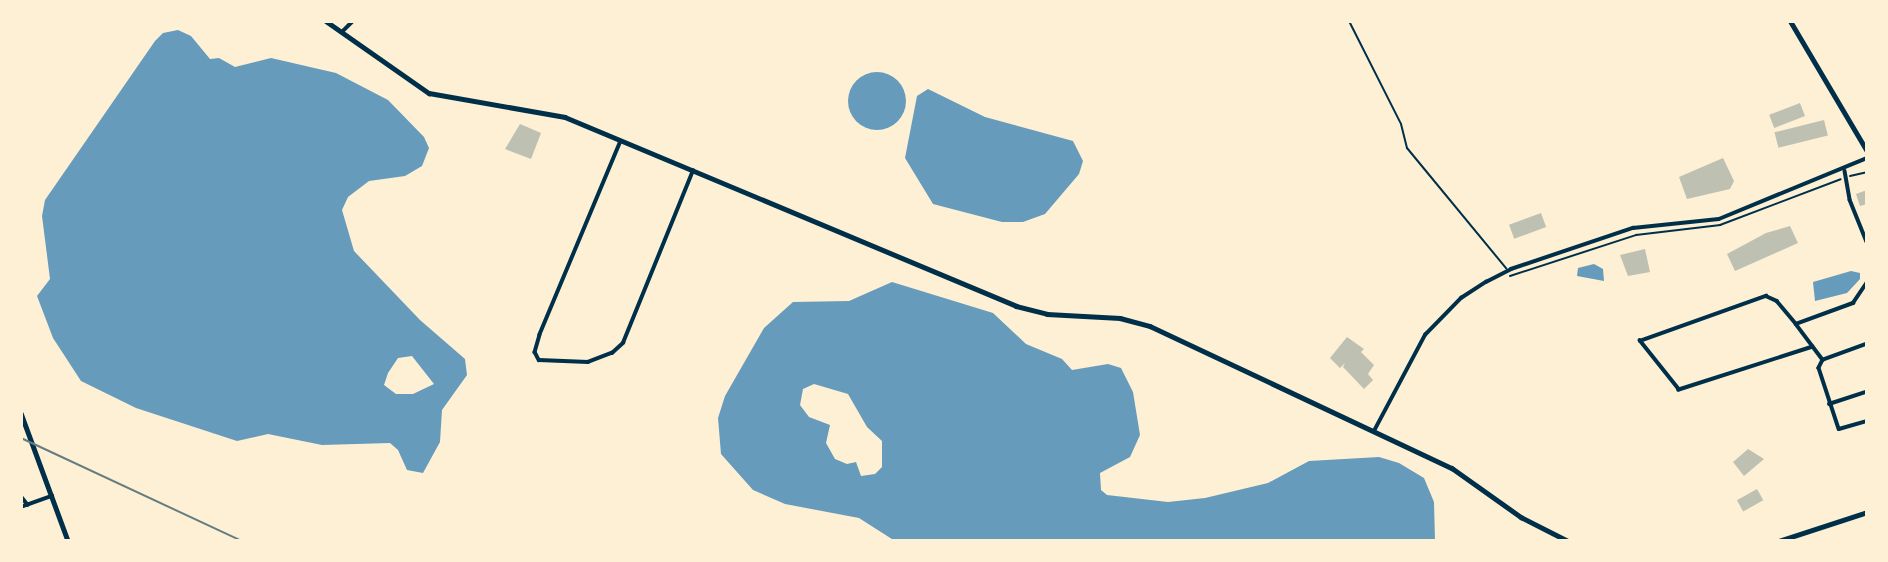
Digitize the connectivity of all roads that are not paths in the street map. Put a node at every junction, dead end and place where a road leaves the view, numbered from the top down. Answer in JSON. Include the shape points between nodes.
{"nodes":[{"id":1,"x":326,"y":21,"type":"edge"},
{"id":2,"x":353,"y":21,"type":"edge"},
{"id":3,"x":1790,"y":21,"type":"edge"},
{"id":4,"x":342,"y":32,"type":"junction"},
{"id":5,"x":621,"y":141,"type":"junction"},
{"id":6,"x":1867,"y":151,"type":"edge"},
{"id":7,"x":1867,"y":158,"type":"edge"},
{"id":8,"x":1845,"y":170,"type":"junction"},
{"id":9,"x":693,"y":171,"type":"junction"},
{"id":10,"x":1867,"y":242,"type":"edge"},
{"id":11,"x":1867,"y":282,"type":"edge"},
{"id":12,"x":1796,"y":324,"type":"junction"},
{"id":13,"x":1867,"y":344,"type":"edge"},
{"id":14,"x":1813,"y":347,"type":"junction"},
{"id":15,"x":1823,"y":360,"type":"junction"},
{"id":16,"x":1867,"y":391,"type":"edge"},
{"id":17,"x":1829,"y":404,"type":"junction"},
{"id":18,"x":21,"y":413,"type":"edge"},
{"id":19,"x":1867,"y":421,"type":"edge"},
{"id":20,"x":1374,"y":431,"type":"junction"},
{"id":21,"x":21,"y":496,"type":"edge"},
{"id":22,"x":52,"y":496,"type":"junction"},
{"id":23,"x":27,"y":505,"type":"junction"},
{"id":24,"x":21,"y":507,"type":"edge"},
{"id":25,"x":1867,"y":512,"type":"edge"},
{"id":26,"x":68,"y":541,"type":"edge"},
{"id":27,"x":1568,"y":541,"type":"edge"},
{"id":28,"x":1779,"y":541,"type":"edge"}],
"edges":[{"from":1,"to":4,"type":"street"},
{"from":2,"to":4,"type":"street"},
{"from":3,"to":6,"type":"main road"},
{"from":4,"to":5,"type":"street","via":[[429,93],[554,114]]},
{"from":5,"to":9,"type":"street"},
{"from":5,"to":9,"type":"street","via":[[540,335],[535,352],[538,360],[578,363],[598,359],[623,343]]},
{"from":7,"to":8,"type":"street"},
{"from":8,"to":10,"type":"street","via":[[1850,200]]},
{"from":8,"to":20,"type":"street","via":[[1719,219],[1633,228],[1519,266],[1486,282],[1461,298],[1425,335]]},
{"from":9,"to":20,"type":"street","via":[[1016,306],[1150,326]]},
{"from":11,"to":12,"type":"street","via":[[1853,303]]},
{"from":12,"to":14,"type":"street"},
{"from":12,"to":14,"type":"street","via":[[1766,296],[1644,337],[1640,344],[1679,390]]},
{"from":13,"to":15,"type":"street"},
{"from":14,"to":15,"type":"street"},
{"from":15,"to":17,"type":"street","via":[[1819,368]]},
{"from":16,"to":17,"type":"street"},
{"from":17,"to":19,"type":"street","via":[[1839,429]]},
{"from":18,"to":22,"type":"street"},
{"from":20,"to":27,"type":"street","via":[[1452,468],[1521,517]]},
{"from":21,"to":23,"type":"street"},
{"from":22,"to":23,"type":"street"},
{"from":22,"to":26,"type":"street"},
{"from":23,"to":24,"type":"street"},
{"from":25,"to":28,"type":"street"}]}
